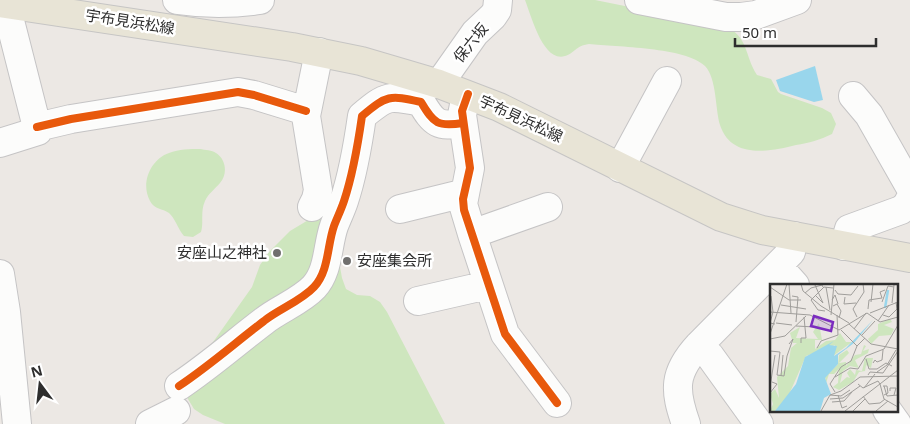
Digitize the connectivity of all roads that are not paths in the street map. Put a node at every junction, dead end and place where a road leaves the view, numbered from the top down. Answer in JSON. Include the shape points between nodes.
{"nodes":[{"id":1,"x":177,"y":0,"type":"edge"},
{"id":2,"x":260,"y":0,"type":"edge"},
{"id":3,"x":498,"y":0,"type":"edge"},
{"id":4,"x":639,"y":0,"type":"edge"},
{"id":5,"x":797,"y":0,"type":"edge"},
{"id":6,"x":6,"y":4,"type":"edge"},
{"id":7,"x":319,"y":52,"type":"junction"},
{"id":8,"x":667,"y":81,"type":"dead end"},
{"id":9,"x":439,"y":84,"type":"junction"},
{"id":10,"x":468,"y":94,"type":"junction"},
{"id":11,"x":853,"y":96,"type":"dead end"},
{"id":12,"x":306,"y":111,"type":"junction"},
{"id":13,"x":463,"y":123,"type":"junction"},
{"id":14,"x":37,"y":127,"type":"junction"},
{"id":15,"x":0,"y":143,"type":"edge"},
{"id":16,"x":620,"y":168,"type":"junction"},
{"id":17,"x":910,"y":187,"type":"edge"},
{"id":18,"x":464,"y":196,"type":"junction"},
{"id":19,"x":910,"y":200,"type":"edge"},
{"id":20,"x":312,"y":207,"type":"dead end"},
{"id":21,"x":548,"y":207,"type":"dead end"},
{"id":22,"x":400,"y":209,"type":"dead end"},
{"id":23,"x":472,"y":234,"type":"junction"},
{"id":24,"x":794,"y":236,"type":"junction"},
{"id":25,"x":844,"y":246,"type":"junction"},
{"id":26,"x":910,"y":258,"type":"edge"},
{"id":27,"x":0,"y":274,"type":"edge"},
{"id":28,"x":786,"y":276,"type":"edge"},
{"id":29,"x":488,"y":284,"type":"junction"},
{"id":30,"x":776,"y":284,"type":"edge"},
{"id":31,"x":770,"y":289,"type":"edge"},
{"id":32,"x":418,"y":301,"type":"dead end"},
{"id":33,"x":699,"y":346,"type":"junction"},
{"id":34,"x":557,"y":403,"type":"dead end"},
{"id":35,"x":888,"y":412,"type":"edge"},
{"id":36,"x":910,"y":415,"type":"edge"},
{"id":37,"x":17,"y":424,"type":"edge"},
{"id":38,"x":150,"y":424,"type":"edge"},
{"id":39,"x":686,"y":424,"type":"edge"},
{"id":40,"x":759,"y":424,"type":"edge"},
{"id":41,"x":897,"y":424,"type":"edge"}],
"edges":[{"from":1,"to":2,"type":"street"},
{"from":3,"to":9,"type":"street","name":"保六坂","via":[[493,16],[475,33]]},
{"from":4,"to":5,"type":"street","via":[[726,17],[742,17]]},
{"from":6,"to":7,"type":"main road","name":"宇布見浜松線"},
{"from":6,"to":14,"type":"street"},
{"from":7,"to":9,"type":"main road","name":"宇布見浜松線"},
{"from":7,"to":12,"type":"street"},
{"from":8,"to":16,"type":"street"},
{"from":9,"to":10,"type":"main road","name":"宇布見浜松線"},
{"from":10,"to":13,"type":"street","via":[[462,111]]},
{"from":10,"to":16,"type":"main road","name":"宇布見浜松線"},
{"from":11,"to":17,"type":"street","via":[[869,115]]},
{"from":12,"to":14,"type":"street","via":[[238,92]]},
{"from":12,"to":20,"type":"street","via":[[318,190]]},
{"from":13,"to":18,"type":"street","via":[[470,168]]},
{"from":13,"to":38,"type":"street","via":[[441,125],[430,118],[421,102],[397,97],[380,101],[362,116],[344,200],[324,267],[314,287],[265,320],[207,367]]},
{"from":14,"to":15,"type":"street","via":[[38,131]]},
{"from":16,"to":24,"type":"main road","name":"宇布見浜松線","via":[[721,217]]},
{"from":18,"to":22,"type":"street"},
{"from":18,"to":23,"type":"street","via":[[463,204]]},
{"from":19,"to":25,"type":"street","via":[[901,210],[849,229]]},
{"from":21,"to":23,"type":"street"},
{"from":23,"to":29,"type":"street"},
{"from":24,"to":25,"type":"main road","name":"宇布見浜松線"},
{"from":24,"to":28,"type":"street"},
{"from":25,"to":26,"type":"main road","name":"宇布見浜松線"},
{"from":27,"to":37,"type":"street"},
{"from":28,"to":30,"type":"street"},
{"from":29,"to":32,"type":"street"},
{"from":29,"to":34,"type":"street","via":[[505,334]]},
{"from":31,"to":33,"type":"street"},
{"from":33,"to":39,"type":"street","via":[[687,361],[677,383]]},
{"from":33,"to":40,"type":"street","via":[[710,356]]},
{"from":35,"to":41,"type":"street"},
{"from":36,"to":41,"type":"street"}]}
